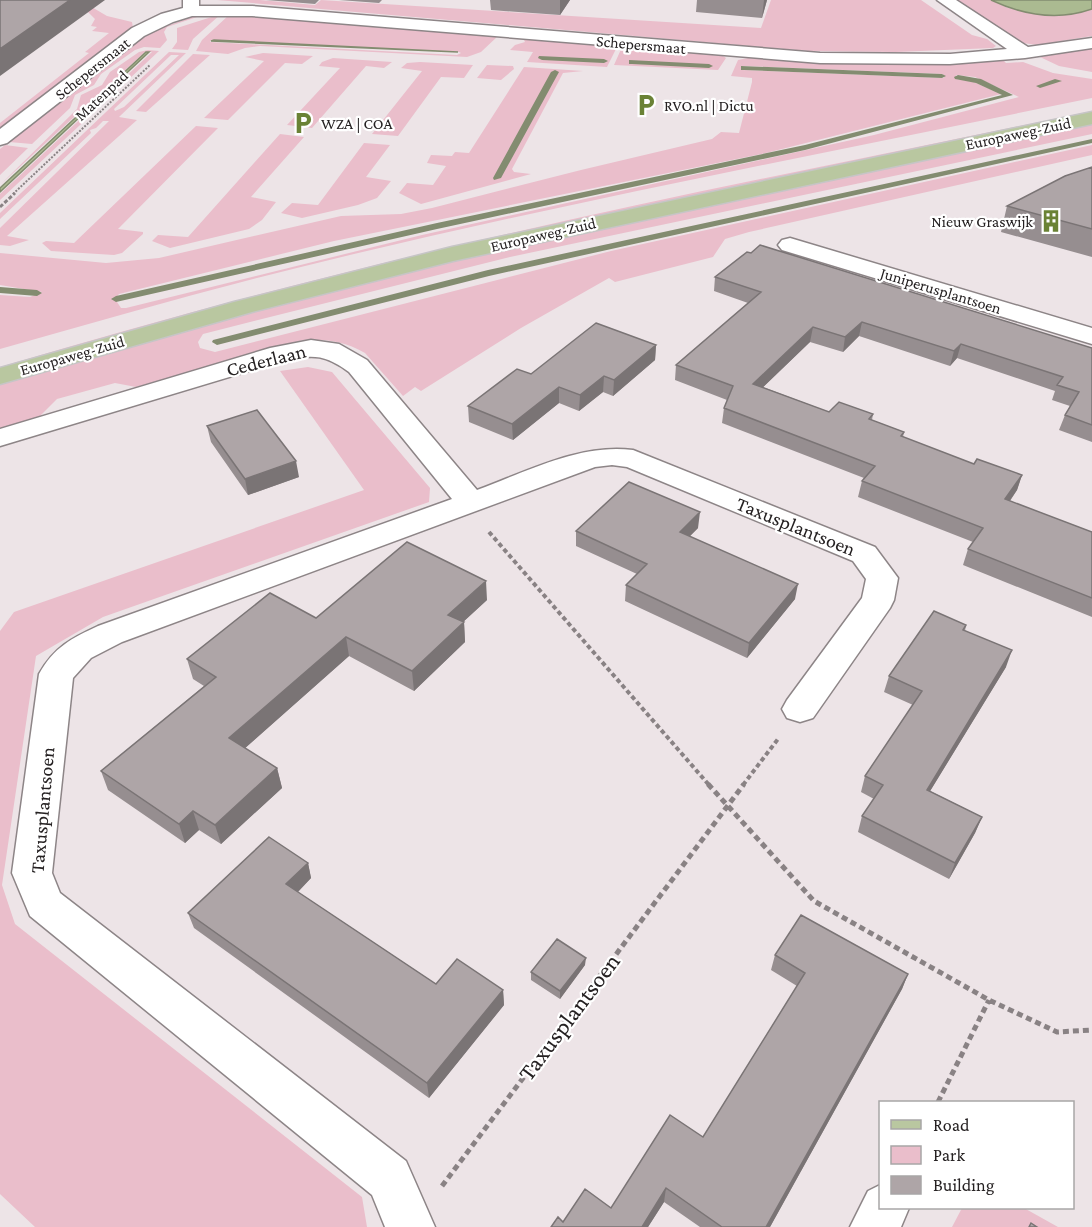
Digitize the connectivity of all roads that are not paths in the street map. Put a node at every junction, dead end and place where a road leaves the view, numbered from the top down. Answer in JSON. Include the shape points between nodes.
{"nodes":[{"id":1,"x":945,"y":0,"type":"edge"},
{"id":2,"x":191,"y":6,"type":"edge"},
{"id":3,"x":1092,"y":43,"type":"edge"},
{"id":4,"x":1024,"y":53,"type":"junction"},
{"id":5,"x":1092,"y":104,"type":"edge"},
{"id":6,"x":1092,"y":118,"type":"edge"},
{"id":7,"x":0,"y":139,"type":"edge"},
{"id":8,"x":790,"y":245,"type":"dead end"},
{"id":9,"x":1092,"y":336,"type":"edge"},
{"id":10,"x":0,"y":357,"type":"edge"},
{"id":11,"x":0,"y":376,"type":"edge"},
{"id":12,"x":0,"y":438,"type":"edge"},
{"id":13,"x":472,"y":502,"type":"junction"},
{"id":14,"x":800,"y":710,"type":"road end"},
{"id":15,"x":884,"y":1209,"type":"edge"},
{"id":16,"x":410,"y":1227,"type":"edge"},
{"id":17,"x":875,"y":1227,"type":"edge"}],
"edges":[{"from":1,"to":4,"type":"street"},
{"from":2,"to":4,"type":"street","name":"Schepersmaat","via":[[820,58],[922,59]]},
{"from":2,"to":7,"type":"street","name":"Schepersmaat","via":[[138,32]]},
{"from":3,"to":4,"type":"street","name":"Schepersmaat"},
{"from":5,"to":10,"type":"main road","name":"Europaweg-Zuid","via":[[468,234],[292,276]]},
{"from":6,"to":11,"type":"main road","name":"Europaweg-Zuid","via":[[420,262]]},
{"from":8,"to":9,"type":"street","name":"Juniperusplantsoen"},
{"from":12,"to":13,"type":"street","name":"Cederlaan","via":[[279,354],[324,347],[358,366]]},
{"from":13,"to":14,"type":"street","name":"Taxusplantsoen","via":[[590,459],[612,456],[633,459],[864,555],[882,578],[878,600]]},
{"from":13,"to":16,"type":"street","name":"Taxusplantsoen","via":[[110,634],[79,649],[56,674],[32,873],[44,904],[389,1178]]},
{"from":15,"to":17,"type":"street"}]}
